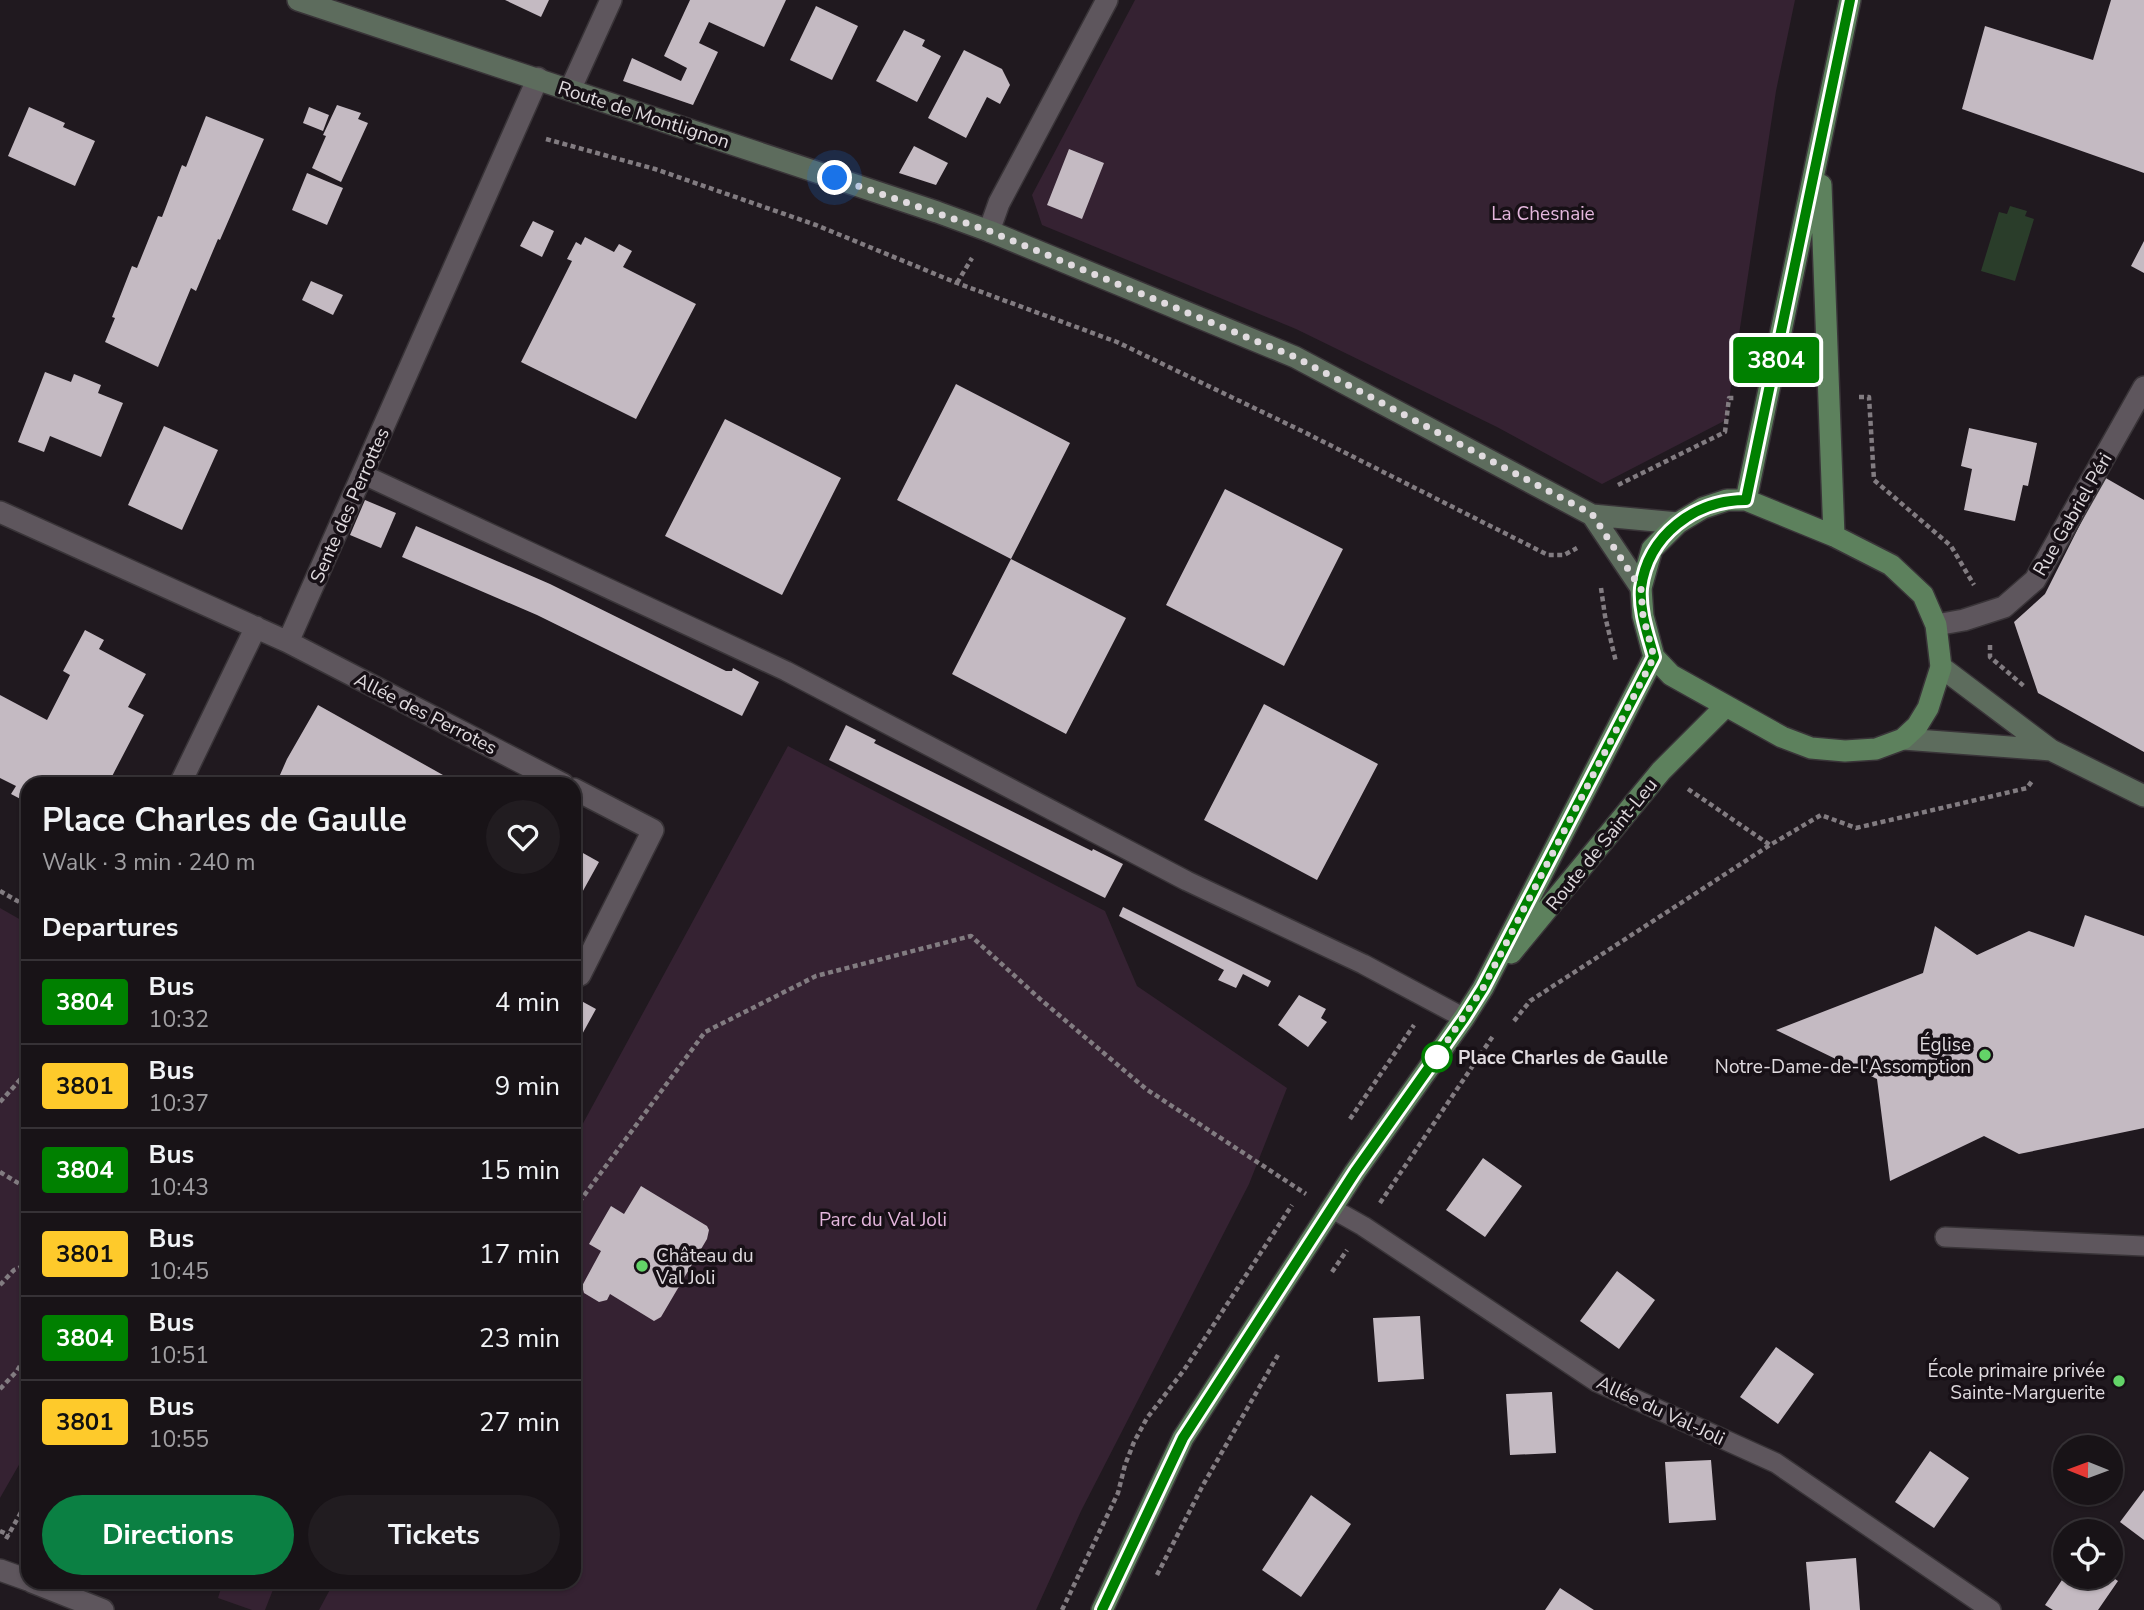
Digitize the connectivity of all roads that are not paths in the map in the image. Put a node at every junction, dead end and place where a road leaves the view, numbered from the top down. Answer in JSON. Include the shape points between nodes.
{"nodes":[{"id":1,"x":298,"y":0,"type":"edge"},
{"id":2,"x":611,"y":0,"type":"edge"},
{"id":3,"x":1108,"y":0,"type":"edge"},
{"id":4,"x":1850,"y":0,"type":"edge"},
{"id":5,"x":538,"y":78,"type":"junction"},
{"id":6,"x":569,"y":90,"type":"junction"},
{"id":7,"x":1819,"y":151,"type":"junction"},
{"id":8,"x":989,"y":231,"type":"junction"},
{"id":9,"x":2144,"y":387,"type":"edge"},
{"id":10,"x":362,"y":474,"type":"junction"},
{"id":11,"x":1746,"y":500,"type":"junction"},
{"id":12,"x":0,"y":512,"type":"edge"},
{"id":13,"x":1592,"y":514,"type":"junction"},
{"id":14,"x":1678,"y":523,"type":"junction"},
{"id":15,"x":1835,"y":536,"type":"junction"},
{"id":16,"x":1641,"y":589,"type":"junction"},
{"id":17,"x":1937,"y":625,"type":"junction"},
{"id":18,"x":256,"y":627,"type":"junction"},
{"id":19,"x":288,"y":642,"type":"junction"},
{"id":20,"x":1654,"y":657,"type":"junction"},
{"id":21,"x":1941,"y":667,"type":"junction"},
{"id":22,"x":1725,"y":707,"type":"junction"},
{"id":23,"x":1903,"y":739,"type":"junction"},
{"id":24,"x":2051,"y":750,"type":"junction"},
{"id":25,"x":188,"y":777,"type":"edge"},
{"id":26,"x":550,"y":777,"type":"edge"},
{"id":27,"x":581,"y":793,"type":"edge"},
{"id":28,"x":2144,"y":796,"type":"edge"},
{"id":29,"x":581,"y":973,"type":"edge"},
{"id":30,"x":1483,"y":988,"type":"junction"},
{"id":31,"x":1464,"y":1018,"type":"junction"},
{"id":32,"x":1331,"y":1209,"type":"junction"},
{"id":33,"x":1945,"y":1237,"type":"dead end"},
{"id":34,"x":2144,"y":1246,"type":"edge"},
{"id":35,"x":0,"y":1570,"type":"edge"},
{"id":36,"x":21,"y":1578,"type":"edge"},
{"id":37,"x":50,"y":1589,"type":"edge"},
{"id":38,"x":103,"y":1610,"type":"edge"},
{"id":39,"x":1102,"y":1610,"type":"edge"},
{"id":40,"x":1991,"y":1610,"type":"edge"}],
"edges":[{"from":1,"to":5,"type":"main road","name":"Route de Montlignon"},
{"from":2,"to":6,"type":"street"},
{"from":3,"to":8,"type":"street","via":[[999,203]]},
{"from":4,"to":7,"type":"main road"},
{"from":5,"to":6,"type":"main road","name":"Route de Montlignon"},
{"from":5,"to":10,"type":"street","name":"Sente des Perrottes"},
{"from":6,"to":8,"type":"main road","name":"Route de Montlignon"},
{"from":7,"to":11,"type":"main road"},
{"from":7,"to":15,"type":"main road"},
{"from":8,"to":13,"type":"main road","name":"Route de Montlignon","via":[[1295,357]]},
{"from":9,"to":17,"type":"street","name":"Rue Gabriel Péri","via":[[2035,580],[2004,607]]},
{"from":10,"to":19,"type":"street","name":"Sente des Perrottes"},
{"from":10,"to":31,"type":"lane","via":[[786,671],[1187,881],[1363,964]]},
{"from":11,"to":14,"type":"main road","via":[[1703,508]]},
{"from":11,"to":15,"type":"main road"},
{"from":12,"to":18,"type":"street"},
{"from":13,"to":14,"type":"main road"},
{"from":13,"to":16,"type":"main road"},
{"from":14,"to":16,"type":"main road","via":[[1652,550]]},
{"from":15,"to":17,"type":"main road","via":[[1891,565],[1923,595]]},
{"from":16,"to":20,"type":"main road"},
{"from":17,"to":21,"type":"main road"},
{"from":18,"to":19,"type":"street"},
{"from":18,"to":25,"type":"street"},
{"from":19,"to":26,"type":"street","name":"Allée des Perrotes"},
{"from":20,"to":22,"type":"main road","via":[[1671,675]]},
{"from":20,"to":30,"type":"main road","name":"Route de Saint-Leu"},
{"from":21,"to":23,"type":"main road","via":[[1928,708]]},
{"from":21,"to":24,"type":"main road"},
{"from":22,"to":23,"type":"main road","via":[[1811,748],[1876,749]]},
{"from":22,"to":30,"type":"main road","name":"Route de Saint-Leu","via":[[1661,771]]},
{"from":23,"to":24,"type":"main road"},
{"from":24,"to":28,"type":"main road"},
{"from":27,"to":29,"type":"street","via":[[653,831]]},
{"from":30,"to":31,"type":"main road","name":"Route de Saint-Leu"},
{"from":31,"to":32,"type":"main road","name":"Route de Saint-Leu"},
{"from":32,"to":39,"type":"main road","name":"Route de Saint-Leu","via":[[1183,1438]]},
{"from":32,"to":40,"type":"lane","name":"Allée du Val-Joli","via":[[1597,1381],[1776,1463]]},
{"from":33,"to":34,"type":"lane"},
{"from":35,"to":36,"type":"street"},
{"from":37,"to":38,"type":"street"}]}
